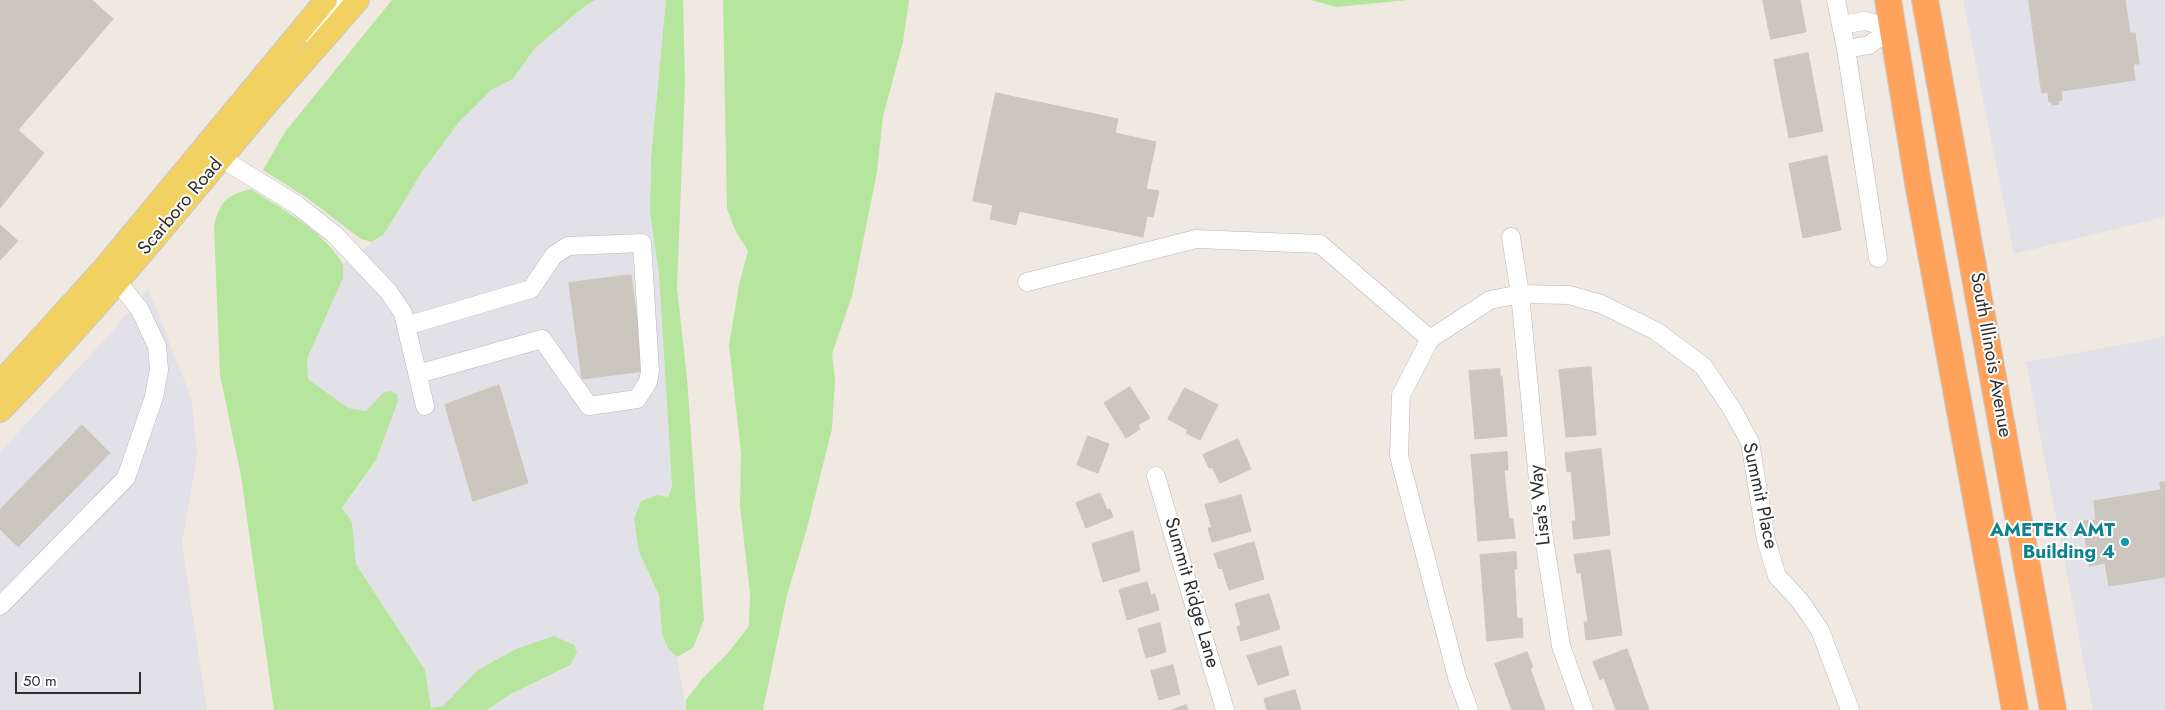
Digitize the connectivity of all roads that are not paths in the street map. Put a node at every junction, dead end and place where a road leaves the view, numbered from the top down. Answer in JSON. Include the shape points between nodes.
{"nodes":[{"id":1,"x":326,"y":0,"type":"edge"},
{"id":2,"x":342,"y":0,"type":"edge"},
{"id":3,"x":358,"y":0,"type":"edge"},
{"id":4,"x":1836,"y":0,"type":"edge"},
{"id":5,"x":1888,"y":0,"type":"edge"},
{"id":6,"x":1927,"y":10,"type":"edge"},
{"id":7,"x":1841,"y":25,"type":"junction"},
{"id":8,"x":1893,"y":28,"type":"junction"},
{"id":9,"x":1846,"y":49,"type":"junction"},
{"id":10,"x":253,"y":121,"type":"junction"},
{"id":11,"x":213,"y":153,"type":"junction"},
{"id":12,"x":1511,"y":237,"type":"dead end"},
{"id":13,"x":1878,"y":258,"type":"dead end"},
{"id":14,"x":112,"y":274,"type":"junction"},
{"id":15,"x":1027,"y":282,"type":"dead end"},
{"id":16,"x":1520,"y":294,"type":"junction"},
{"id":17,"x":406,"y":326,"type":"junction"},
{"id":18,"x":1430,"y":339,"type":"junction"},
{"id":19,"x":418,"y":374,"type":"junction"},
{"id":20,"x":0,"y":383,"type":"edge"},
{"id":21,"x":426,"y":406,"type":"dead end"},
{"id":22,"x":0,"y":411,"type":"edge"},
{"id":23,"x":1156,"y":476,"type":"dead end"},
{"id":24,"x":0,"y":606,"type":"edge"},
{"id":25,"x":1225,"y":710,"type":"edge"},
{"id":26,"x":1469,"y":710,"type":"edge"},
{"id":27,"x":1584,"y":710,"type":"edge"},
{"id":28,"x":1850,"y":710,"type":"edge"},
{"id":29,"x":2015,"y":710,"type":"edge"},
{"id":30,"x":2053,"y":710,"type":"edge"}],
"edges":[{"from":1,"to":11,"type":"main road","name":"Scarboro Road"},
{"from":2,"to":10,"type":"street"},
{"from":3,"to":10,"type":"main road","name":"Scarboro Road"},
{"from":4,"to":7,"type":"street"},
{"from":5,"to":8,"type":"highway","name":"South Illinois Avenue"},
{"from":6,"to":8,"type":"highway"},
{"from":6,"to":30,"type":"highway","name":"South Illinois Avenue"},
{"from":7,"to":8,"type":"street","via":[[1865,21]]},
{"from":7,"to":9,"type":"street"},
{"from":8,"to":9,"type":"street","via":[[1869,44]]},
{"from":8,"to":29,"type":"highway","name":"South Illinois Avenue","via":[[1918,183]]},
{"from":9,"to":13,"type":"street"},
{"from":10,"to":11,"type":"main road","name":"Scarboro Road"},
{"from":11,"to":14,"type":"main road","name":"Scarboro Road"},
{"from":11,"to":17,"type":"street","via":[[297,205],[334,234],[388,291],[403,313]]},
{"from":12,"to":16,"type":"street","name":"Lisa's Way"},
{"from":14,"to":20,"type":"main road","name":"Scarboro Road"},
{"from":14,"to":22,"type":"main road","name":"Scarboro Road","via":[[36,375]]},
{"from":14,"to":24,"type":"street","via":[[140,310],[157,346],[159,370],[154,397],[126,478]]},
{"from":15,"to":18,"type":"street","via":[[1196,239],[1320,244]]},
{"from":16,"to":18,"type":"street","name":"Summit Place","via":[[1490,300]]},
{"from":16,"to":27,"type":"street","name":"Lisa's Way","via":[[1543,532],[1561,646]]},
{"from":16,"to":28,"type":"street","name":"Summit Place","via":[[1569,294],[1601,304],[1656,331],[1703,366],[1750,442],[1766,540],[1777,576],[1800,600],[1820,630]]},
{"from":17,"to":19,"type":"street"},
{"from":17,"to":19,"type":"street","via":[[531,289],[554,255],[568,246],[642,242],[650,370],[648,382],[637,399],[589,406],[542,339]]},
{"from":18,"to":26,"type":"street","name":"Summit Place","via":[[1401,395],[1399,456],[1457,677]]},
{"from":19,"to":21,"type":"street"},
{"from":23,"to":25,"type":"street","name":"Summit Ridge Lane"}]}
